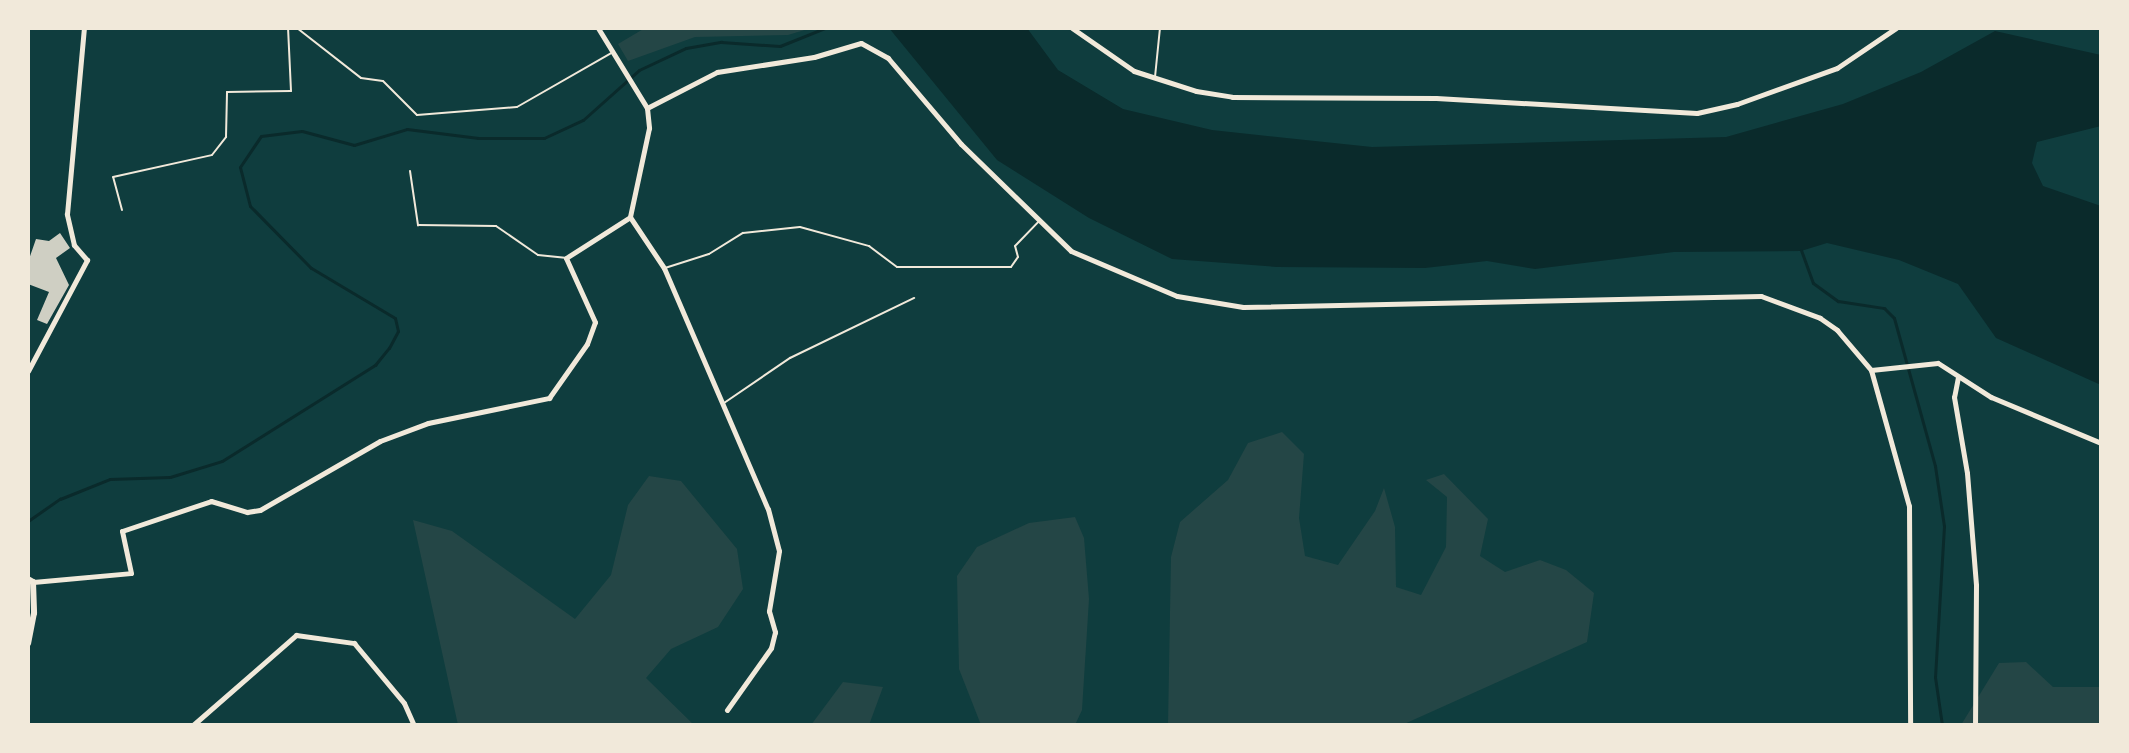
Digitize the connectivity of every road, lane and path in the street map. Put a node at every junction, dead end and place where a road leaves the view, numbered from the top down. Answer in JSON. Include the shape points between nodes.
{"nodes":[{"id":1,"x":84,"y":28,"type":"edge"},
{"id":2,"x":288,"y":28,"type":"edge"},
{"id":3,"x":297,"y":28,"type":"edge"},
{"id":4,"x":598,"y":28,"type":"edge"},
{"id":5,"x":1072,"y":28,"type":"edge"},
{"id":6,"x":1160,"y":28,"type":"edge"},
{"id":7,"x":1896,"y":28,"type":"edge"},
{"id":8,"x":613,"y":52,"type":"junction"},
{"id":9,"x":1155,"y":78,"type":"junction"},
{"id":10,"x":647,"y":108,"type":"junction"},
{"id":11,"x":410,"y":171,"type":"dead end"},
{"id":12,"x":122,"y":210,"type":"dead end"},
{"id":13,"x":630,"y":217,"type":"junction"},
{"id":14,"x":1039,"y":221,"type":"junction"},
{"id":15,"x":566,"y":258,"type":"junction"},
{"id":16,"x":664,"y":268,"type":"junction"},
{"id":17,"x":914,"y":298,"type":"dead end"},
{"id":18,"x":1871,"y":370,"type":"junction"},
{"id":19,"x":28,"y":371,"type":"edge"},
{"id":20,"x":1958,"y":377,"type":"junction"},
{"id":21,"x":723,"y":403,"type":"junction"},
{"id":22,"x":2101,"y":443,"type":"edge"},
{"id":23,"x":31,"y":580,"type":"edge"},
{"id":24,"x":34,"y":613,"type":"junction"},
{"id":25,"x":28,"y":620,"type":"edge"},
{"id":26,"x":28,"y":643,"type":"edge"},
{"id":27,"x":727,"y":710,"type":"dead end"},
{"id":28,"x":193,"y":725,"type":"edge"},
{"id":29,"x":414,"y":725,"type":"edge"},
{"id":30,"x":1910,"y":725,"type":"edge"},
{"id":31,"x":1975,"y":725,"type":"edge"}],
"edges":[{"from":1,"to":19,"type":"street","via":[[67,214],[74,245],[87,260]]},
{"from":2,"to":12,"type":"lane","via":[[291,91],[227,92],[226,137],[212,155],[113,177]]},
{"from":3,"to":8,"type":"lane","via":[[361,78],[383,81],[417,115],[517,107]]},
{"from":4,"to":8,"type":"street"},
{"from":5,"to":9,"type":"street","via":[[1115,61]]},
{"from":6,"to":9,"type":"lane"},
{"from":7,"to":9,"type":"street","via":[[1837,68],[1697,113],[1436,98],[1232,97]]},
{"from":8,"to":10,"type":"street"},
{"from":10,"to":13,"type":"street","via":[[649,128]]},
{"from":10,"to":14,"type":"street","via":[[717,72],[814,57],[861,43],[873,47]]},
{"from":11,"to":15,"type":"lane","via":[[418,225],[496,226],[538,255]]},
{"from":13,"to":15,"type":"street"},
{"from":13,"to":16,"type":"street"},
{"from":14,"to":16,"type":"lane","via":[[1015,246],[1018,257],[1011,267],[897,267],[869,246],[800,227],[743,233],[709,254]]},
{"from":14,"to":18,"type":"street","via":[[1086,262],[1177,296],[1243,307],[1761,296],[1820,318]]},
{"from":15,"to":23,"type":"street","via":[[595,322],[587,344],[549,398],[428,423],[380,441],[260,510],[211,501],[122,531],[131,573]]},
{"from":16,"to":21,"type":"street"},
{"from":17,"to":21,"type":"lane","via":[[790,358]]},
{"from":18,"to":20,"type":"street","via":[[1938,363]]},
{"from":18,"to":30,"type":"street","via":[[1909,506]]},
{"from":20,"to":22,"type":"street","via":[[1991,397]]},
{"from":20,"to":31,"type":"street","via":[[1954,397],[1967,473],[1976,585]]},
{"from":21,"to":27,"type":"street","via":[[768,509],[779,551],[769,611],[775,632],[771,648]]},
{"from":23,"to":24,"type":"street"},
{"from":24,"to":25,"type":"street"},
{"from":24,"to":26,"type":"street"},
{"from":28,"to":29,"type":"street","via":[[296,635],[354,643],[404,703]]}]}
